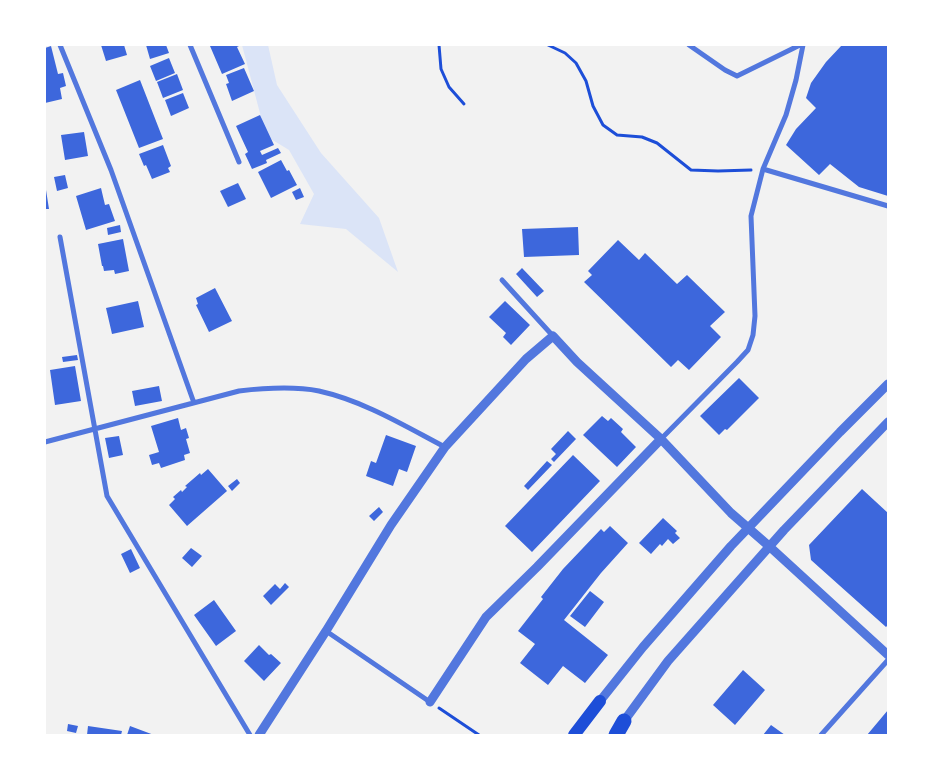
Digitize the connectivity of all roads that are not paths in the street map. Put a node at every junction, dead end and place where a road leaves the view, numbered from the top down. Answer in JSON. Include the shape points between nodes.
{"nodes":[{"id":1,"x":60,"y":45,"type":"edge"},
{"id":2,"x":190,"y":45,"type":"edge"},
{"id":3,"x":689,"y":45,"type":"edge"},
{"id":4,"x":802,"y":45,"type":"edge"},
{"id":5,"x":239,"y":162,"type":"dead end"},
{"id":6,"x":763,"y":169,"type":"junction"},
{"id":7,"x":888,"y":206,"type":"edge"},
{"id":8,"x":60,"y":237,"type":"dead end"},
{"id":9,"x":502,"y":280,"type":"dead end"},
{"id":10,"x":553,"y":336,"type":"junction"},
{"id":11,"x":888,"y":384,"type":"edge"},
{"id":12,"x":194,"y":402,"type":"junction"},
{"id":13,"x":888,"y":422,"type":"edge"},
{"id":14,"x":94,"y":429,"type":"junction"},
{"id":15,"x":661,"y":439,"type":"junction"},
{"id":16,"x":45,"y":442,"type":"edge"},
{"id":17,"x":445,"y":447,"type":"junction"},
{"id":18,"x":748,"y":528,"type":"junction"},
{"id":19,"x":770,"y":547,"type":"junction"},
{"id":20,"x":326,"y":631,"type":"junction"},
{"id":21,"x":888,"y":655,"type":"edge"},
{"id":22,"x":888,"y":660,"type":"edge"},
{"id":23,"x":600,"y":701,"type":"joint"},
{"id":24,"x":430,"y":702,"type":"joint"},
{"id":25,"x":624,"y":720,"type":"joint"},
{"id":26,"x":250,"y":735,"type":"edge"},
{"id":27,"x":258,"y":735,"type":"edge"},
{"id":28,"x":574,"y":735,"type":"edge"},
{"id":29,"x":615,"y":735,"type":"edge"},
{"id":30,"x":821,"y":735,"type":"edge"}],
"edges":[{"from":1,"to":12,"type":"street","via":[[111,170]]},
{"from":2,"to":5,"type":"street"},
{"from":3,"to":4,"type":"street","via":[[737,76]]},
{"from":4,"to":6,"type":"street","via":[[786,115]]},
{"from":6,"to":7,"type":"street"},
{"from":6,"to":15,"type":"street","via":[[751,216],[756,316],[748,350]]},
{"from":8,"to":14,"type":"street"},
{"from":9,"to":10,"type":"street"},
{"from":10,"to":15,"type":"street"},
{"from":10,"to":17,"type":"street","via":[[526,359]]},
{"from":11,"to":18,"type":"street"},
{"from":12,"to":14,"type":"street"},
{"from":12,"to":17,"type":"street","via":[[267,388],[318,391],[378,412]]},
{"from":13,"to":19,"type":"street"},
{"from":14,"to":16,"type":"street"},
{"from":14,"to":26,"type":"street","via":[[107,496]]},
{"from":15,"to":18,"type":"street"},
{"from":15,"to":24,"type":"street","via":[[486,618]]},
{"from":17,"to":20,"type":"street"},
{"from":18,"to":19,"type":"street"},
{"from":18,"to":23,"type":"street"},
{"from":19,"to":21,"type":"street"},
{"from":19,"to":25,"type":"street","via":[[668,661]]},
{"from":20,"to":24,"type":"street"},
{"from":20,"to":27,"type":"street"},
{"from":22,"to":30,"type":"street"},
{"from":23,"to":28,"type":"main road"},
{"from":25,"to":29,"type":"highway"}]}
